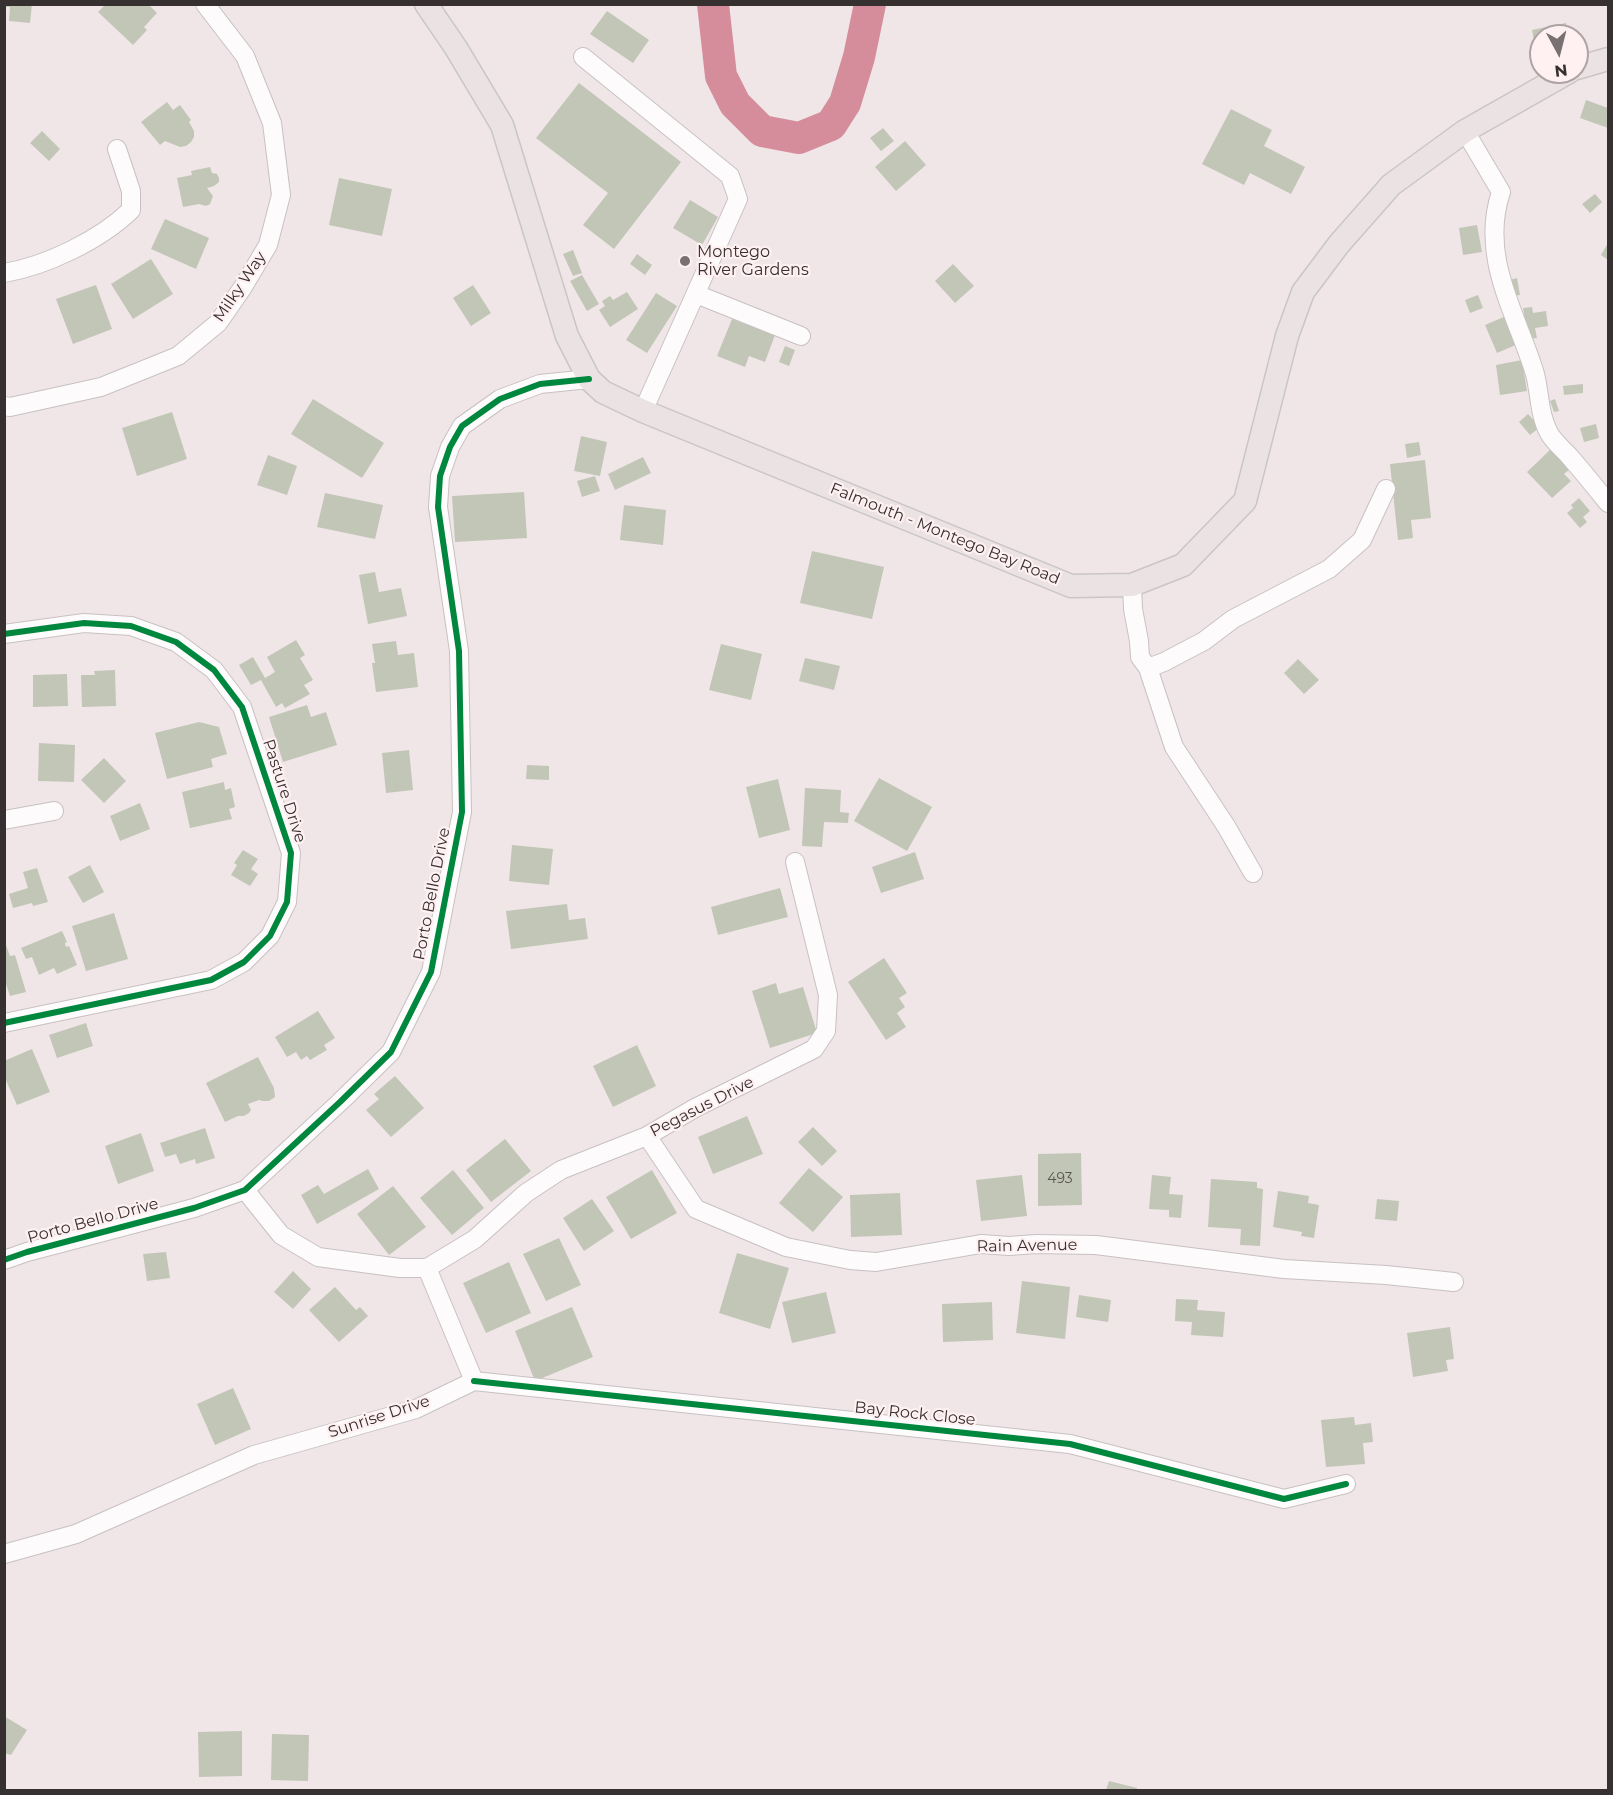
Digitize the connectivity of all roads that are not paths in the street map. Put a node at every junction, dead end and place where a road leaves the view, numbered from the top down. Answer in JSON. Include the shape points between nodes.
{"nodes":[{"id":1,"x":205,"y":4,"type":"edge"},
{"id":2,"x":426,"y":4,"type":"edge"},
{"id":3,"x":583,"y":57,"type":"dead end"},
{"id":4,"x":1608,"y":59,"type":"edge"},
{"id":5,"x":1589,"y":65,"type":"edge"},
{"id":6,"x":1548,"y":84,"type":"edge"},
{"id":7,"x":1465,"y":132,"type":"junction"},
{"id":8,"x":117,"y":149,"type":"dead end"},
{"id":9,"x":4,"y":273,"type":"edge"},
{"id":10,"x":696,"y":294,"type":"junction"},
{"id":11,"x":801,"y":336,"type":"dead end"},
{"id":12,"x":589,"y":379,"type":"junction"},
{"id":13,"x":4,"y":406,"type":"edge"},
{"id":14,"x":643,"y":411,"type":"junction"},
{"id":15,"x":1386,"y":489,"type":"dead end"},
{"id":16,"x":1608,"y":503,"type":"edge"},
{"id":17,"x":1132,"y":585,"type":"junction"},
{"id":18,"x":4,"y":634,"type":"edge"},
{"id":19,"x":1148,"y":668,"type":"junction"},
{"id":20,"x":54,"y":811,"type":"dead end"},
{"id":21,"x":4,"y":820,"type":"edge"},
{"id":22,"x":795,"y":862,"type":"dead end"},
{"id":23,"x":1254,"y":873,"type":"dead end"},
{"id":24,"x":4,"y":1023,"type":"edge"},
{"id":25,"x":647,"y":1136,"type":"junction"},
{"id":26,"x":245,"y":1190,"type":"junction"},
{"id":27,"x":4,"y":1260,"type":"edge"},
{"id":28,"x":427,"y":1268,"type":"junction"},
{"id":29,"x":1454,"y":1282,"type":"dead end"},
{"id":30,"x":474,"y":1381,"type":"junction"},
{"id":31,"x":1346,"y":1484,"type":"dead end"},
{"id":32,"x":4,"y":1554,"type":"edge"}],
"edges":[{"from":1,"to":13,"type":"street","name":"Milky Way","via":[[245,56],[272,123],[281,195],[268,245],[218,323],[178,356],[101,387]]},
{"from":2,"to":12,"type":"main road","name":"Falmouth - Montego Bay Road","via":[[502,125],[567,336]]},
{"from":3,"to":10,"type":"street","via":[[730,176],[735,186],[738,199]]},
{"from":4,"to":5,"type":"main road"},
{"from":6,"to":7,"type":"main road","name":"Falmouth - Montego Bay Road"},
{"from":7,"to":16,"type":"street","via":[[1501,192],[1496,207],[1498,269],[1535,375],[1549,433]]},
{"from":7,"to":17,"type":"main road","name":"Falmouth - Montego Bay Road","via":[[1390,185],[1303,292],[1287,336],[1245,501],[1183,566]]},
{"from":8,"to":9,"type":"street","via":[[131,191],[131,210],[119,222],[51,260]]},
{"from":10,"to":11,"type":"street"},
{"from":10,"to":14,"type":"street"},
{"from":12,"to":14,"type":"main road","name":"Falmouth - Montego Bay Road","via":[[603,392]]},
{"from":12,"to":26,"type":"street","name":"Porto Bello Drive","via":[[540,384],[500,399],[462,426],[450,447],[440,476],[438,507],[459,651],[462,812],[431,972],[391,1052]]},
{"from":14,"to":17,"type":"main road","name":"Falmouth - Montego Bay Road","via":[[1071,586]]},
{"from":15,"to":19,"type":"street","via":[[1362,540],[1329,569],[1233,620],[1204,641]]},
{"from":17,"to":19,"type":"street","via":[[1140,657]]},
{"from":18,"to":24,"type":"street","name":"Pasture Drive","via":[[84,623],[131,626],[176,642],[214,670],[242,707],[291,853],[287,902],[270,936],[244,962],[211,980]]},
{"from":19,"to":23,"type":"street","via":[[1174,747]]},
{"from":20,"to":21,"type":"street"},
{"from":22,"to":25,"type":"street","name":"Pegasus Drive","via":[[828,995],[826,1031],[814,1049]]},
{"from":25,"to":28,"type":"street","name":"Pegasus Drive","via":[[561,1170],[526,1193],[475,1239]]},
{"from":25,"to":29,"type":"street","name":"Rain Avenue","via":[[696,1209],[786,1247],[850,1260],[876,1262],[981,1244],[1096,1245],[1284,1269]]},
{"from":26,"to":27,"type":"street","name":"Porto Bello Drive","via":[[194,1208]]},
{"from":26,"to":28,"type":"street","via":[[281,1235],[318,1257]]},
{"from":28,"to":30,"type":"street"},
{"from":30,"to":31,"type":"street","name":"Bay Rock Close","via":[[1070,1444],[1284,1499]]},
{"from":30,"to":32,"type":"street","name":"Sunrise Drive","via":[[416,1409],[254,1455],[76,1534]]}]}
